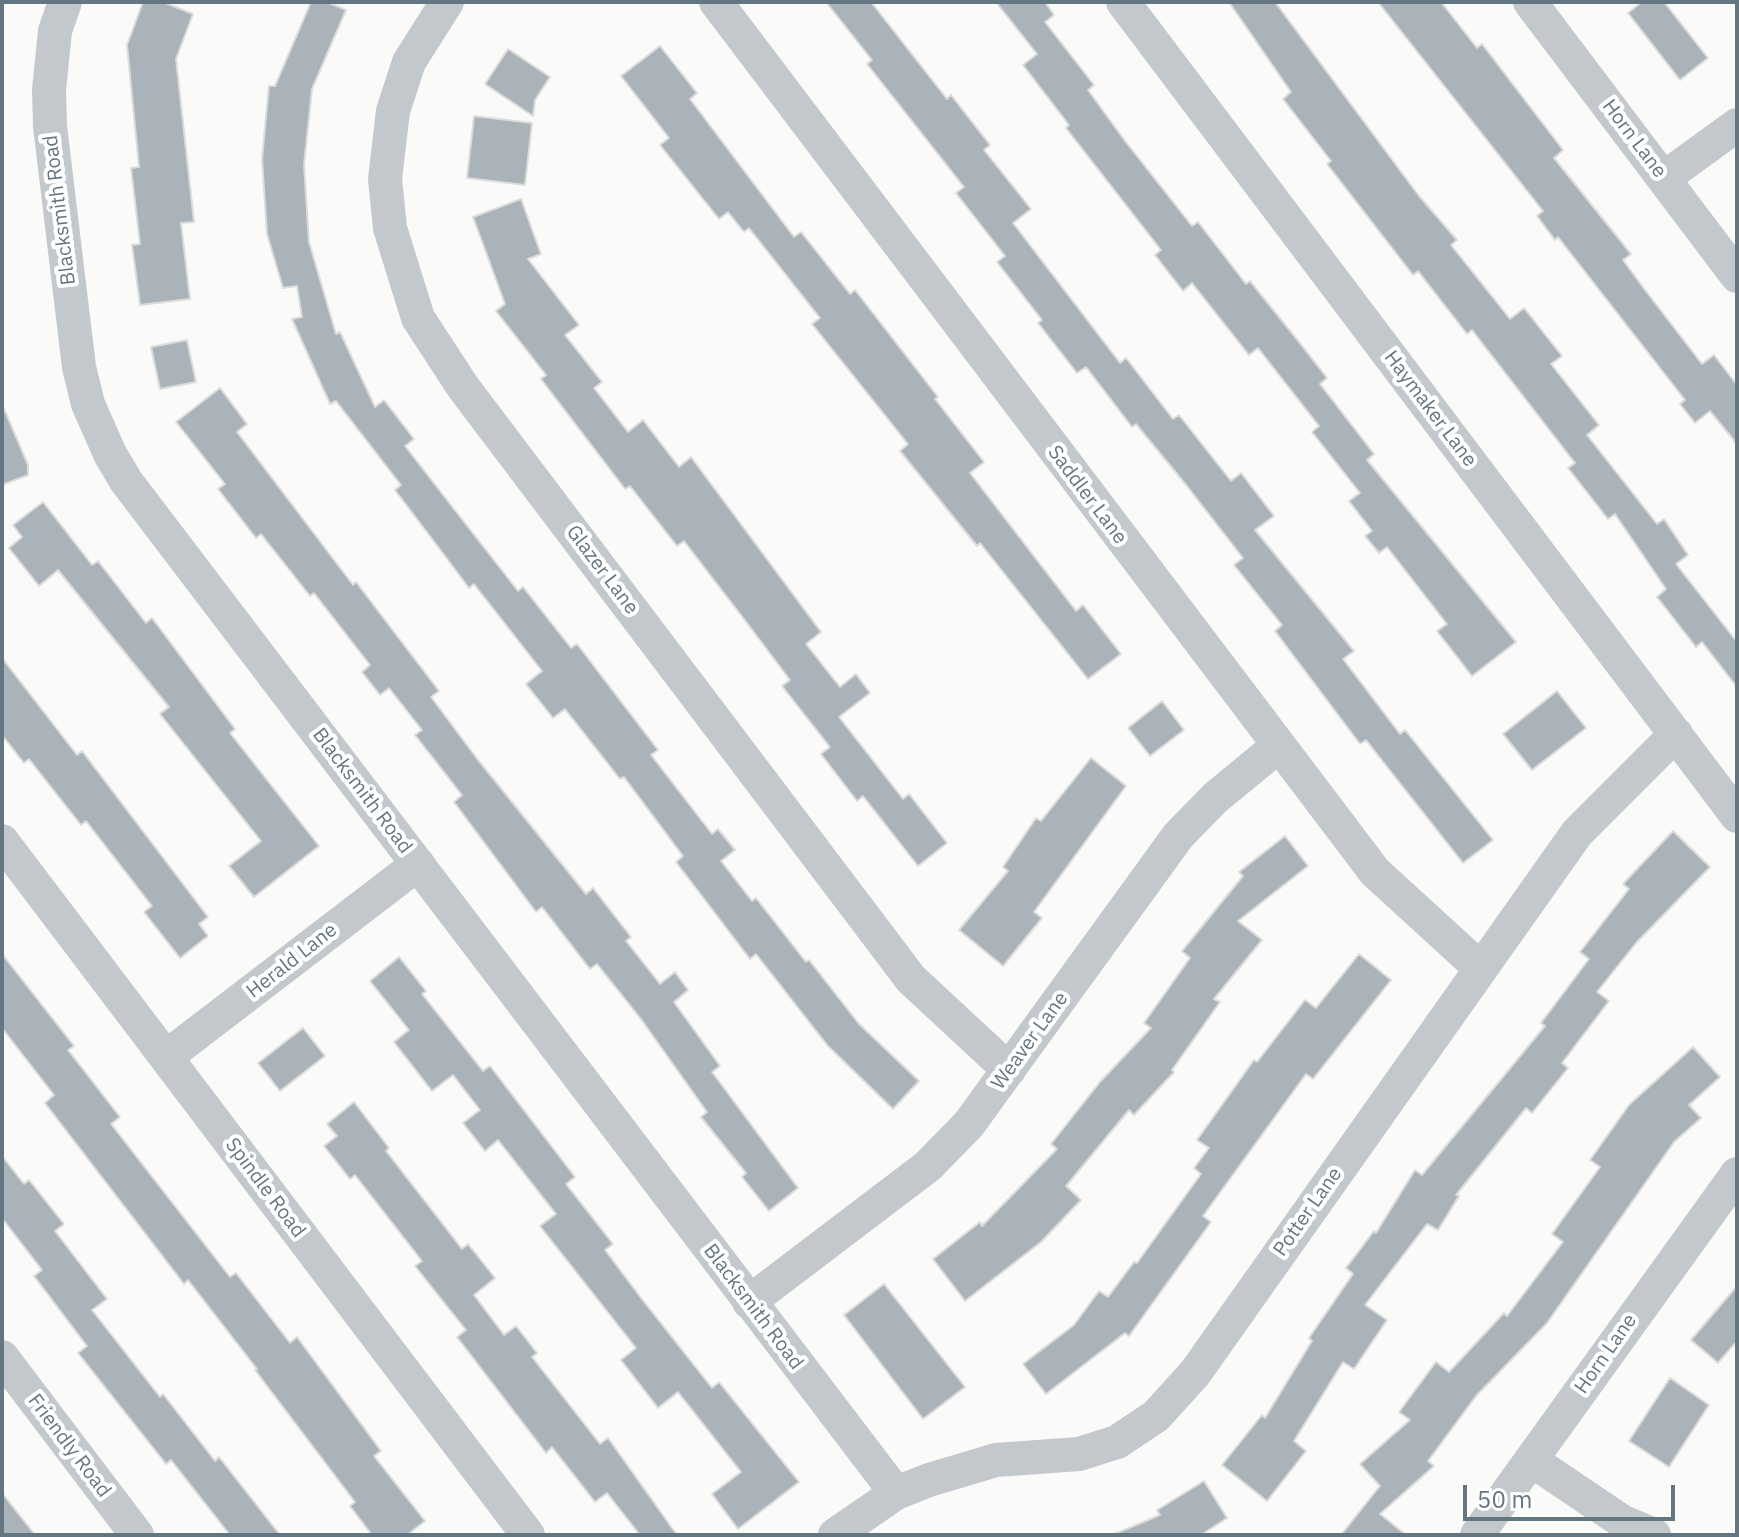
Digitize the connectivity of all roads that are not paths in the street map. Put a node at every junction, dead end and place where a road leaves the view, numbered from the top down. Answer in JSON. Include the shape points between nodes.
{"nodes":[{"id":1,"x":65,"y":2,"type":"edge"},
{"id":2,"x":447,"y":2,"type":"edge"},
{"id":3,"x":716,"y":2,"type":"edge"},
{"id":4,"x":1123,"y":2,"type":"edge"},
{"id":5,"x":1530,"y":2,"type":"edge"},
{"id":6,"x":1737,"y":125,"type":"edge"},
{"id":7,"x":1664,"y":178,"type":"junction"},
{"id":8,"x":1737,"y":276,"type":"edge"},
{"id":9,"x":1676,"y":734,"type":"junction"},
{"id":10,"x":1277,"y":747,"type":"junction"},
{"id":11,"x":1737,"y":816,"type":"edge"},
{"id":12,"x":2,"y":841,"type":"edge"},
{"id":13,"x":418,"y":864,"type":"junction"},
{"id":14,"x":1480,"y":968,"type":"junction"},
{"id":15,"x":166,"y":1057,"type":"junction"},
{"id":16,"x":1009,"y":1070,"type":"junction"},
{"id":17,"x":1737,"y":1174,"type":"edge"},
{"id":18,"x":749,"y":1302,"type":"junction"},
{"id":19,"x":2,"y":1357,"type":"edge"},
{"id":20,"x":1531,"y":1460,"type":"junction"},
{"id":21,"x":896,"y":1493,"type":"junction"},
{"id":22,"x":137,"y":1535,"type":"edge"},
{"id":23,"x":528,"y":1535,"type":"edge"},
{"id":24,"x":835,"y":1535,"type":"edge"},
{"id":25,"x":1477,"y":1535,"type":"edge"},
{"id":26,"x":1654,"y":1535,"type":"edge"}],
"edges":[{"from":1,"to":13,"type":"street","name":"Blacksmith Road","via":[[55,31],[50,126],[88,404],[126,481]]},
{"from":2,"to":16,"type":"street","name":"Glazer Lane","via":[[409,62],[393,111],[385,179],[390,228],[418,318],[463,387],[911,979]]},
{"from":3,"to":10,"type":"street","name":"Saddler Lane"},
{"from":4,"to":9,"type":"street","name":"Haymaker Lane"},
{"from":5,"to":7,"type":"street","name":"Horn Lane"},
{"from":6,"to":7,"type":"street"},
{"from":7,"to":8,"type":"street","name":"Horn Lane"},
{"from":9,"to":11,"type":"street","name":"Haymaker Lane"},
{"from":9,"to":14,"type":"street","name":"Potter Lane","via":[[1577,833]]},
{"from":10,"to":14,"type":"street","name":"Saddler Lane","via":[[1375,872]]},
{"from":10,"to":16,"type":"street","name":"Weaver Lane","via":[[1178,836]]},
{"from":12,"to":15,"type":"street","name":"Spindle Road"},
{"from":13,"to":15,"type":"street","name":"Herald Lane"},
{"from":13,"to":18,"type":"street","name":"Blacksmith Road"},
{"from":14,"to":21,"type":"street","name":"Potter Lane","via":[[1195,1373],[1156,1416],[1117,1442],[1079,1454],[996,1460]]},
{"from":15,"to":23,"type":"street","name":"Spindle Road"},
{"from":16,"to":18,"type":"street","name":"Weaver Lane","via":[[969,1124],[928,1166]]},
{"from":17,"to":20,"type":"street","name":"Horn Lane"},
{"from":18,"to":21,"type":"street","name":"Blacksmith Road"},
{"from":19,"to":22,"type":"street","name":"Friendly Road"},
{"from":20,"to":25,"type":"street","name":"Horn Lane"},
{"from":20,"to":26,"type":"street","via":[[1623,1522]]},
{"from":21,"to":24,"type":"street","name":"Potter Lane"}]}
